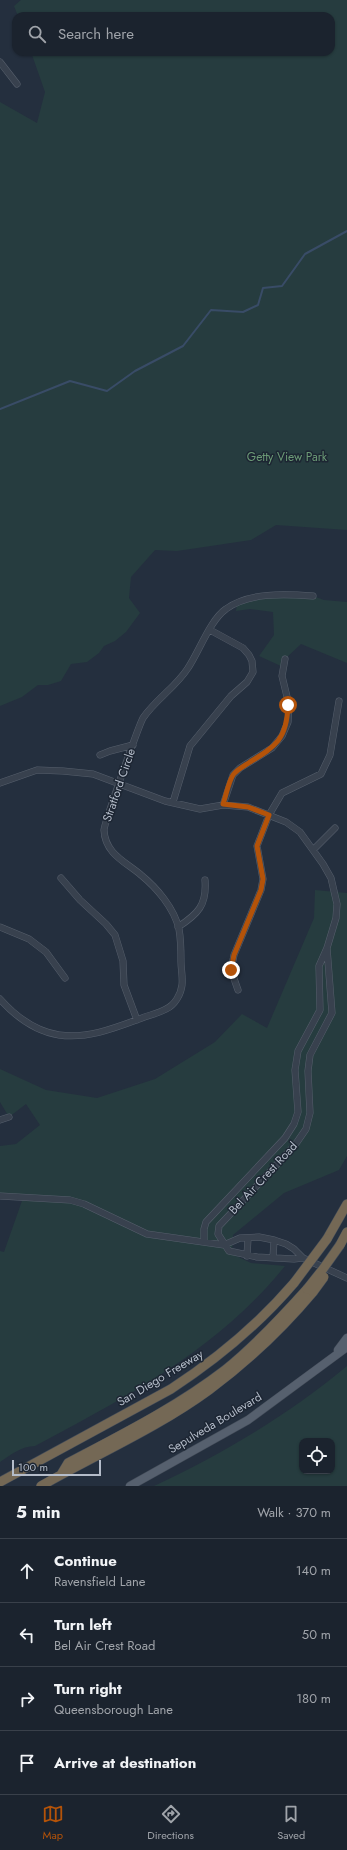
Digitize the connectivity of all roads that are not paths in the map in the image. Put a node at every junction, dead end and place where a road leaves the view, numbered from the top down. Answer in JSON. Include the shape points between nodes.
{"nodes":[{"id":1,"x":0,"y":62,"type":"edge"},
{"id":2,"x":17,"y":84,"type":"dead end"},
{"id":3,"x":313,"y":596,"type":"dead end"},
{"id":4,"x":210,"y":630,"type":"junction"},
{"id":5,"x":285,"y":659,"type":"dead end"},
{"id":6,"x":339,"y":701,"type":"dead end"},
{"id":7,"x":133,"y":745,"type":"junction"},
{"id":8,"x":100,"y":755,"type":"dead end"},
{"id":9,"x":0,"y":783,"type":"edge"},
{"id":10,"x":119,"y":784,"type":"junction"},
{"id":11,"x":173,"y":802,"type":"junction"},
{"id":12,"x":223,"y":804,"type":"junction"},
{"id":13,"x":269,"y":815,"type":"junction"},
{"id":14,"x":335,"y":828,"type":"dead end"},
{"id":15,"x":313,"y":850,"type":"junction"},
{"id":16,"x":61,"y":878,"type":"dead end"},
{"id":17,"x":205,"y":880,"type":"dead end"},
{"id":18,"x":0,"y":927,"type":"edge"},
{"id":19,"x":178,"y":927,"type":"junction"},
{"id":20,"x":327,"y":948,"type":"junction"},
{"id":21,"x":65,"y":978,"type":"dead end"},
{"id":22,"x":238,"y":990,"type":"dead end"},
{"id":23,"x":0,"y":999,"type":"edge"},
{"id":24,"x":137,"y":1020,"type":"junction"},
{"id":25,"x":9,"y":1117,"type":"dead end"},
{"id":26,"x":0,"y":1120,"type":"edge"},
{"id":27,"x":0,"y":1196,"type":"edge"},
{"id":28,"x":347,"y":1204,"type":"edge"},
{"id":29,"x":347,"y":1232,"type":"edge"},
{"id":30,"x":248,"y":1238,"type":"junction"},
{"id":31,"x":274,"y":1240,"type":"junction"},
{"id":32,"x":204,"y":1242,"type":"junction"},
{"id":33,"x":224,"y":1245,"type":"junction"},
{"id":34,"x":344,"y":1246,"type":"edge"},
{"id":35,"x":247,"y":1256,"type":"junction"},
{"id":36,"x":273,"y":1258,"type":"junction"},
{"id":37,"x":303,"y":1258,"type":"junction"},
{"id":38,"x":347,"y":1278,"type":"edge"},
{"id":39,"x":347,"y":1338,"type":"edge"},
{"id":40,"x":347,"y":1347,"type":"edge"},
{"id":41,"x":329,"y":1362,"type":"junction"},
{"id":42,"x":0,"y":1482,"type":"edge"},
{"id":43,"x":41,"y":1486,"type":"edge"},
{"id":44,"x":130,"y":1486,"type":"edge"}],
"edges":[{"from":1,"to":2,"type":"street"},
{"from":3,"to":4,"type":"street","name":"Stratford Circle","via":[[291,594],[252,598],[224,609]]},
{"from":4,"to":7,"type":"street","name":"Stratford Circle","via":[[188,668],[142,720]]},
{"from":4,"to":11,"type":"street","via":[[243,648],[252,662],[253,672],[190,746]]},
{"from":5,"to":12,"type":"street","via":[[282,676],[288,705],[288,722],[282,736],[272,748],[233,775]]},
{"from":6,"to":13,"type":"street","via":[[330,755],[321,774],[282,793]]},
{"from":7,"to":8,"type":"street"},
{"from":7,"to":10,"type":"street","name":"Stratford Circle"},
{"from":9,"to":10,"type":"street","name":"Bel Air Crest Road","via":[[37,770],[93,774]]},
{"from":10,"to":11,"type":"street","name":"Bel Air Crest Road"},
{"from":10,"to":19,"type":"street","name":"Stratford Circle","via":[[104,830],[110,848],[119,859],[148,881],[165,900]]},
{"from":11,"to":12,"type":"street","name":"Bel Air Crest Road","via":[[200,809]]},
{"from":12,"to":13,"type":"street","name":"Bel Air Crest Road","via":[[248,807]]},
{"from":13,"to":15,"type":"street","name":"Bel Air Crest Road","via":[[286,822],[300,832]]},
{"from":13,"to":22,"type":"street","via":[[257,846],[263,879],[261,890],[234,955],[231,970]]},
{"from":14,"to":15,"type":"street"},
{"from":15,"to":20,"type":"street","name":"Bel Air Crest Road","via":[[331,878],[337,904],[336,918]]},
{"from":16,"to":24,"type":"street","via":[[115,935],[123,961],[124,985]]},
{"from":17,"to":19,"type":"street","via":[[206,892],[200,908],[194,917]]},
{"from":18,"to":21,"type":"street","via":[[29,938],[46,952]]},
{"from":19,"to":24,"type":"street","name":"Stratford Circle","via":[[182,984],[177,999],[168,1009]]},
{"from":20,"to":32,"type":"street","name":"Bel Air Crest Road","via":[[319,966],[320,1010],[298,1050],[295,1070],[298,1112],[294,1124],[286,1138],[206,1222]]},
{"from":20,"to":33,"type":"street","name":"Bel Air Crest Road","via":[[332,1013],[310,1054],[310,1113],[306,1129],[295,1145],[219,1226],[218,1234]]},
{"from":23,"to":24,"type":"street","name":"Stratford Circle","via":[[16,1016],[35,1028],[57,1035],[76,1036],[105,1031]]},
{"from":25,"to":26,"type":"street"},
{"from":27,"to":32,"type":"street","via":[[70,1200],[147,1234]]},
{"from":28,"to":42,"type":"highway","name":"San Diego Freeway","bridge":true,"via":[[327,1239],[294,1283],[252,1328],[193,1375],[171,1389]]},
{"from":29,"to":34,"type":"highway"},
{"from":30,"to":31,"type":"street"},
{"from":30,"to":33,"type":"street","via":[[240,1238]]},
{"from":30,"to":35,"type":"street"},
{"from":31,"to":36,"type":"street"},
{"from":31,"to":37,"type":"street","via":[[294,1249]]},
{"from":32,"to":33,"type":"street"},
{"from":33,"to":35,"type":"street","via":[[229,1250]]},
{"from":34,"to":43,"type":"highway","bridge":true,"via":[[287,1322],[258,1351],[208,1390],[166,1417]]},
{"from":35,"to":36,"type":"street"},
{"from":36,"to":37,"type":"street"},
{"from":37,"to":38,"type":"street"},
{"from":39,"to":41,"type":"main road"},
{"from":40,"to":41,"type":"main road","name":"Sepulveda Boulevard"},
{"from":41,"to":44,"type":"main road","name":"Sepulveda Boulevard","via":[[248,1420]]}]}
